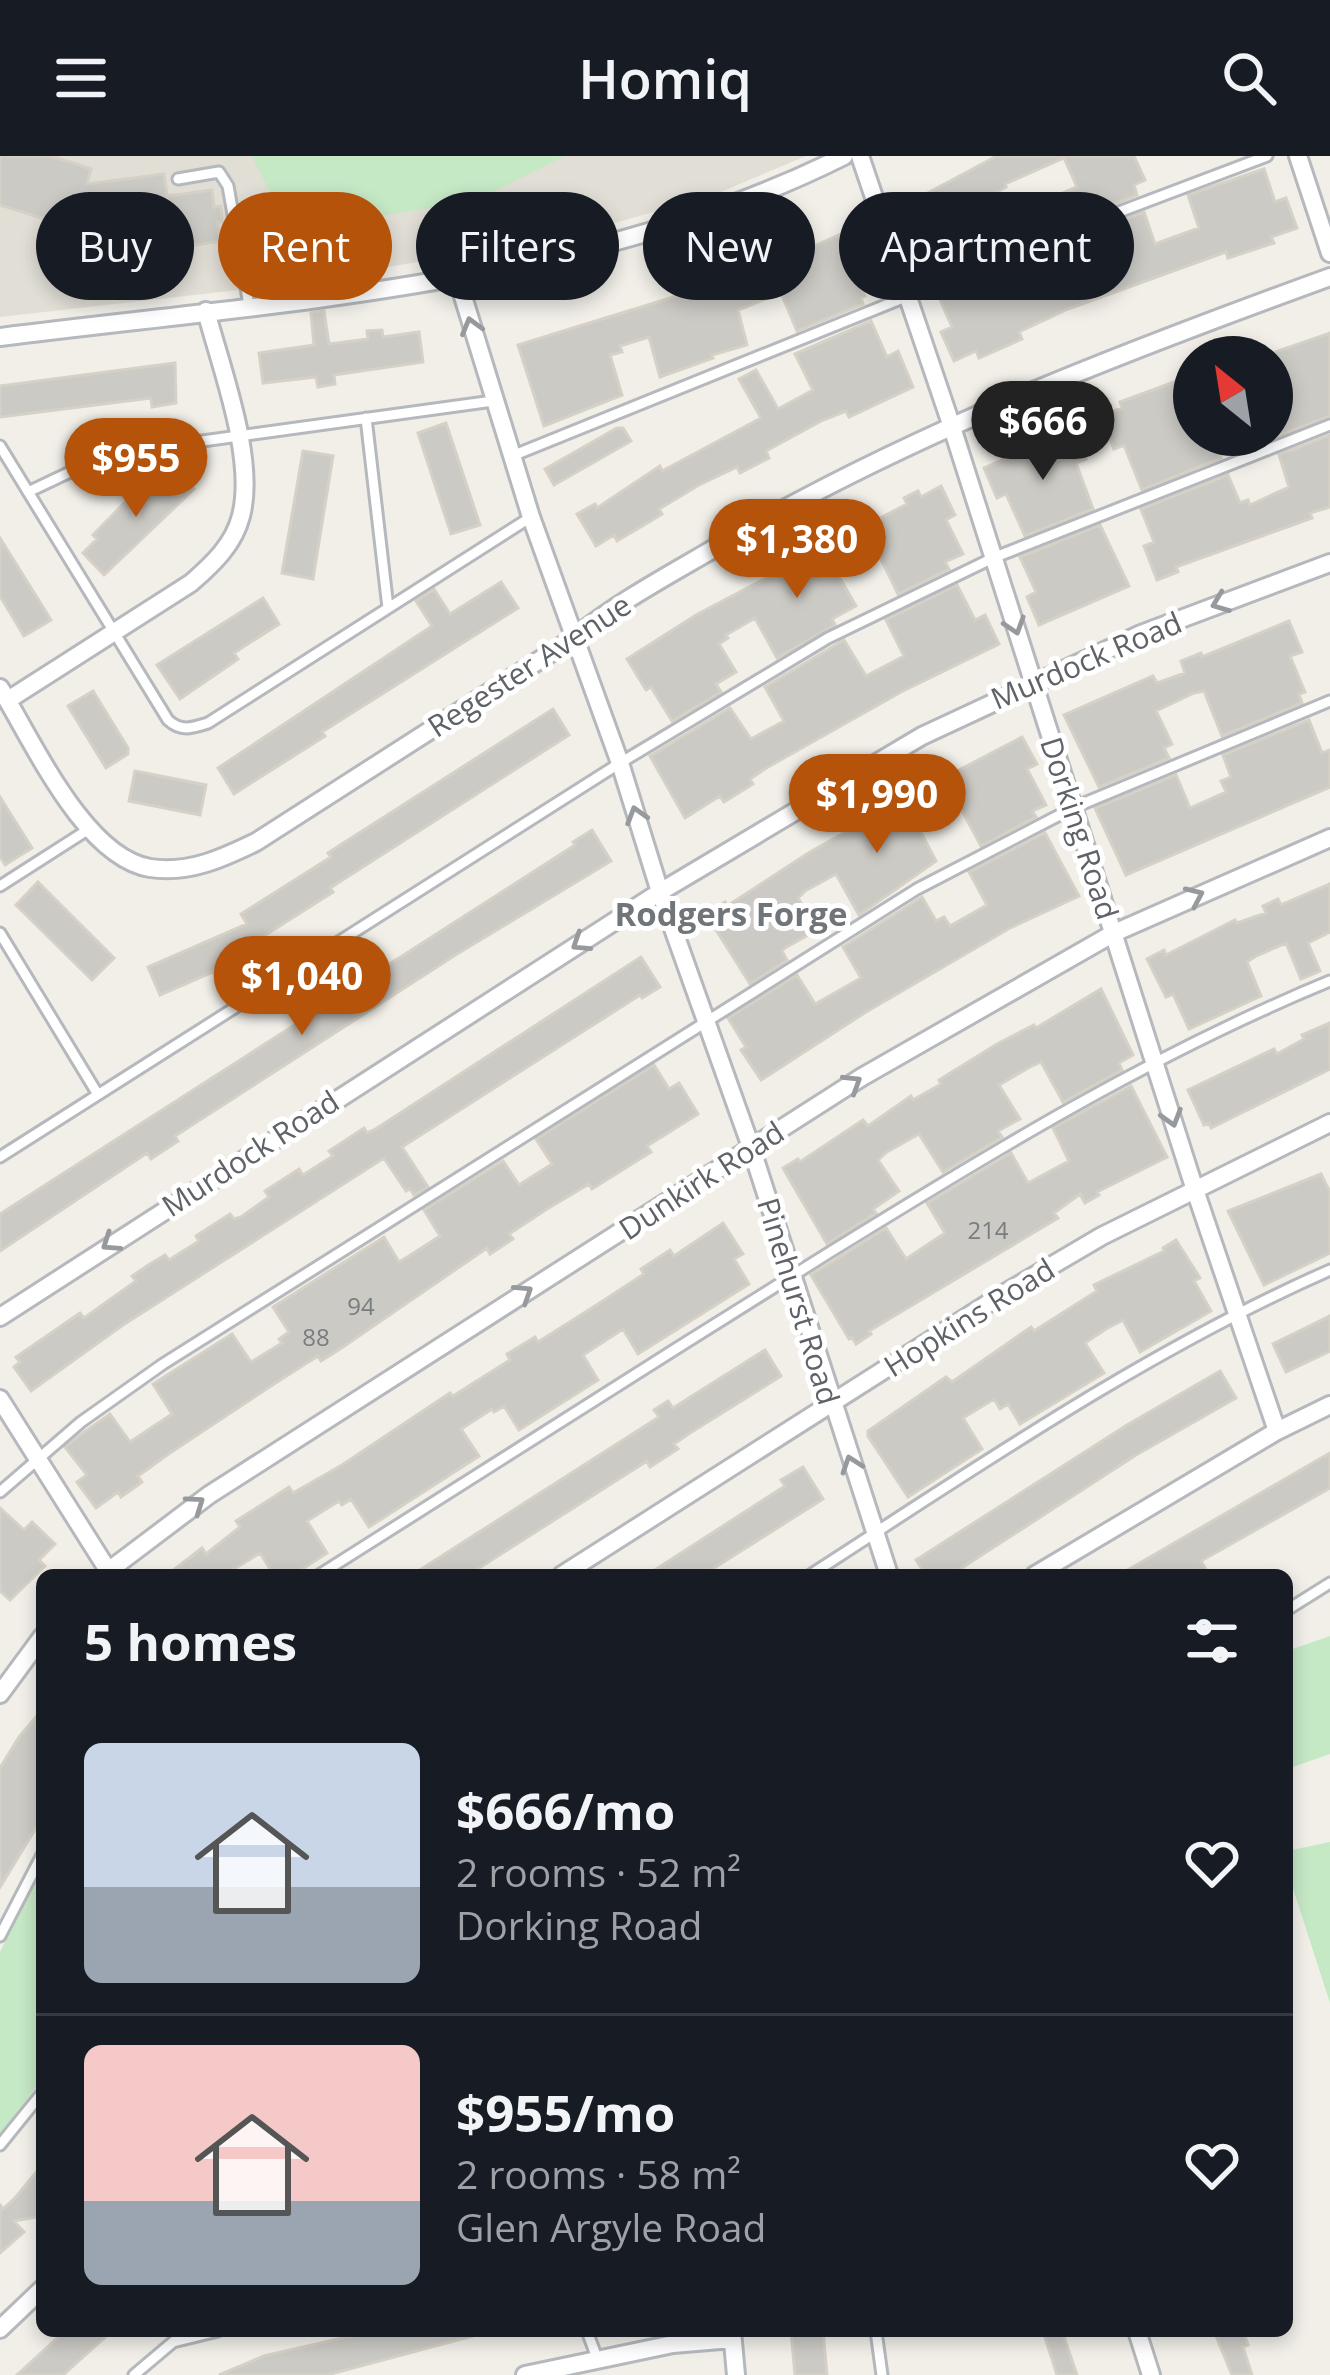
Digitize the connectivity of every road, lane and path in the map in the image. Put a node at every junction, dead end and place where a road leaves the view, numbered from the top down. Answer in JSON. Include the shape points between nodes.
{"nodes":[{"id":1,"x":844,"y":156,"type":"edge"},
{"id":2,"x":860,"y":156,"type":"edge"},
{"id":3,"x":1268,"y":156,"type":"edge"},
{"id":4,"x":1298,"y":156,"type":"edge"},
{"id":5,"x":178,"y":179,"type":"dead end"},
{"id":6,"x":872,"y":192,"type":"edge"},
{"id":7,"x":1134,"y":205,"type":"edge"},
{"id":8,"x":619,"y":240,"type":"edge"},
{"id":9,"x":1330,"y":254,"type":"edge"},
{"id":10,"x":1330,"y":277,"type":"edge"},
{"id":11,"x":416,"y":283,"type":"edge"},
{"id":12,"x":464,"y":300,"type":"edge"},
{"id":13,"x":904,"y":300,"type":"edge"},
{"id":14,"x":910,"y":300,"type":"edge"},
{"id":15,"x":249,"y":305,"type":"junction"},
{"id":16,"x":206,"y":311,"type":"junction"},
{"id":17,"x":0,"y":337,"type":"edge"},
{"id":18,"x":493,"y":401,"type":"junction"},
{"id":19,"x":366,"y":418,"type":"junction"},
{"id":20,"x":951,"y":424,"type":"junction"},
{"id":21,"x":1330,"y":425,"type":"edge"},
{"id":22,"x":237,"y":435,"type":"junction"},
{"id":23,"x":0,"y":446,"type":"edge"},
{"id":24,"x":512,"y":456,"type":"junction"},
{"id":25,"x":28,"y":492,"type":"junction"},
{"id":26,"x":531,"y":517,"type":"junction"},
{"id":27,"x":993,"y":558,"type":"junction"},
{"id":28,"x":1330,"y":563,"type":"edge"},
{"id":29,"x":388,"y":608,"type":"junction"},
{"id":30,"x":115,"y":634,"type":"junction"},
{"id":31,"x":574,"y":638,"type":"junction"},
{"id":32,"x":1034,"y":682,"type":"junction"},
{"id":33,"x":4,"y":694,"type":"edge"},
{"id":34,"x":1330,"y":701,"type":"edge"},
{"id":35,"x":620,"y":763,"type":"junction"},
{"id":36,"x":1075,"y":807,"type":"junction"},
{"id":37,"x":89,"y":829,"type":"junction"},
{"id":38,"x":1330,"y":838,"type":"edge"},
{"id":39,"x":0,"y":886,"type":"edge"},
{"id":40,"x":660,"y":892,"type":"junction"},
{"id":41,"x":0,"y":933,"type":"edge"},
{"id":42,"x":1114,"y":933,"type":"junction"},
{"id":43,"x":1330,"y":981,"type":"edge"},
{"id":44,"x":705,"y":1020,"type":"junction"},
{"id":45,"x":1155,"y":1061,"type":"junction"},
{"id":46,"x":97,"y":1094,"type":"junction"},
{"id":47,"x":1330,"y":1123,"type":"edge"},
{"id":48,"x":751,"y":1148,"type":"junction"},
{"id":49,"x":0,"y":1157,"type":"edge"},
{"id":50,"x":1194,"y":1187,"type":"junction"},
{"id":51,"x":1330,"y":1270,"type":"edge"},
{"id":52,"x":791,"y":1276,"type":"junction"},
{"id":53,"x":1238,"y":1311,"type":"junction"},
{"id":54,"x":0,"y":1317,"type":"edge"},
{"id":55,"x":0,"y":1399,"type":"edge"},
{"id":56,"x":830,"y":1404,"type":"junction"},
{"id":57,"x":1330,"y":1405,"type":"edge"},
{"id":58,"x":1277,"y":1431,"type":"junction"},
{"id":59,"x":36,"y":1458,"type":"junction"},
{"id":60,"x":0,"y":1492,"type":"edge"},
{"id":61,"x":875,"y":1533,"type":"junction"},
{"id":62,"x":105,"y":1569,"type":"edge"},
{"id":63,"x":113,"y":1569,"type":"edge"},
{"id":64,"x":328,"y":1569,"type":"edge"},
{"id":65,"x":571,"y":1569,"type":"edge"},
{"id":66,"x":819,"y":1569,"type":"edge"},
{"id":67,"x":887,"y":1569,"type":"edge"},
{"id":68,"x":1045,"y":1569,"type":"edge"},
{"id":69,"x":1330,"y":1582,"type":"edge"},
{"id":70,"x":1293,"y":1606,"type":"edge"},
{"id":71,"x":36,"y":1645,"type":"edge"},
{"id":72,"x":0,"y":1694,"type":"edge"},
{"id":73,"x":36,"y":1867,"type":"edge"},
{"id":74,"x":0,"y":1936,"type":"edge"},
{"id":75,"x":36,"y":2100,"type":"edge"},
{"id":76,"x":0,"y":2144,"type":"edge"},
{"id":77,"x":36,"y":2295,"type":"edge"},
{"id":78,"x":0,"y":2329,"type":"edge"},
{"id":79,"x":178,"y":2337,"type":"edge"},
{"id":80,"x":193,"y":2337,"type":"edge"},
{"id":81,"x":588,"y":2337,"type":"edge"},
{"id":82,"x":719,"y":2337,"type":"edge"},
{"id":83,"x":732,"y":2337,"type":"edge"},
{"id":84,"x":877,"y":2337,"type":"edge"},
{"id":85,"x":1139,"y":2337,"type":"edge"},
{"id":86,"x":173,"y":2342,"type":"junction"},
{"id":87,"x":596,"y":2358,"type":"junction"},
{"id":88,"x":576,"y":2369,"type":"edge"},
{"id":89,"x":134,"y":2375,"type":"edge"},
{"id":90,"x":525,"y":2375,"type":"edge"},
{"id":91,"x":736,"y":2375,"type":"edge"},
{"id":92,"x":882,"y":2375,"type":"edge"},
{"id":93,"x":1151,"y":2375,"type":"edge"}],
"edges":[{"from":1,"to":8,"type":"street","via":[[758,197]]},
{"from":2,"to":6,"type":"street","name":"Dorking Road"},
{"from":3,"to":7,"type":"lane"},
{"from":4,"to":9,"type":"street"},
{"from":5,"to":15,"type":"lane","via":[[219,172],[228,187]]},
{"from":10,"to":20,"type":"street","name":"Regester Avenue"},
{"from":11,"to":15,"type":"street"},
{"from":18,"to":12,"type":"street","name":"Pinehurst Road","one_way":true},
{"from":13,"to":24,"type":"lane"},
{"from":14,"to":20,"type":"street","name":"Dorking Road"},
{"from":15,"to":16,"type":"street"},
{"from":16,"to":17,"type":"street"},
{"from":16,"to":22,"type":"street"},
{"from":18,"to":19,"type":"lane"},
{"from":18,"to":24,"type":"street","name":"Pinehurst Road"},
{"from":19,"to":22,"type":"lane"},
{"from":19,"to":29,"type":"lane"},
{"from":20,"to":27,"type":"street","name":"Dorking Road"},
{"from":20,"to":31,"type":"street","name":"Regester Avenue","via":[[761,521]]},
{"from":21,"to":27,"type":"lane"},
{"from":22,"to":25,"type":"lane","via":[[108,454]]},
{"from":22,"to":30,"type":"street","via":[[245,483],[231,540],[191,583]]},
{"from":23,"to":25,"type":"lane"},
{"from":24,"to":26,"type":"street","name":"Pinehurst Road"},
{"from":25,"to":30,"type":"lane"},
{"from":26,"to":29,"type":"lane"},
{"from":26,"to":31,"type":"street","name":"Pinehurst Road"},
{"from":27,"to":32,"type":"street","name":"Dorking Road","one_way":true},
{"from":27,"to":35,"type":"lane","via":[[828,638]]},
{"from":28,"to":32,"type":"street","name":"Murdock Road","one_way":true},
{"from":29,"to":30,"type":"lane","via":[[208,724],[188,729],[168,719]]},
{"from":30,"to":33,"type":"street"},
{"from":31,"to":35,"type":"street","name":"Pinehurst Road"},
{"from":31,"to":37,"type":"street","name":"Regester Avenue","via":[[226,856],[147,868]]},
{"from":32,"to":36,"type":"street","name":"Dorking Road"},
{"from":32,"to":40,"type":"street","name":"Murdock Road","via":[[922,736]]},
{"from":33,"to":37,"type":"street","name":"Regester Avenue"},
{"from":34,"to":36,"type":"lane"},
{"from":40,"to":35,"type":"street","name":"Pinehurst Road","one_way":true},
{"from":35,"to":46,"type":"lane"},
{"from":36,"to":42,"type":"street","name":"Dorking Road"},
{"from":36,"to":44,"type":"lane","via":[[917,890]]},
{"from":37,"to":39,"type":"lane"},
{"from":42,"to":38,"type":"street","name":"Dunkirk Road","one_way":true},
{"from":40,"to":44,"type":"street","name":"Pinehurst Road"},
{"from":40,"to":54,"type":"street","name":"Murdock Road","one_way":true},
{"from":41,"to":46,"type":"lane"},
{"from":42,"to":45,"type":"street","name":"Dorking Road"},
{"from":48,"to":42,"type":"street","name":"Dunkirk Road","one_way":true},
{"from":43,"to":45,"type":"lane"},
{"from":44,"to":48,"type":"street","name":"Pinehurst Road"},
{"from":44,"to":59,"type":"lane","via":[[163,1364]]},
{"from":45,"to":50,"type":"street","name":"Dorking Road","one_way":true},
{"from":45,"to":52,"type":"lane"},
{"from":46,"to":49,"type":"lane"},
{"from":47,"to":50,"type":"street","name":"Hopkins Road"},
{"from":48,"to":52,"type":"street","name":"Pinehurst Road"},
{"from":63,"to":48,"type":"street","name":"Dunkirk Road","one_way":true,"via":[[209,1495]]},
{"from":50,"to":53,"type":"street","name":"Dorking Road"},
{"from":50,"to":56,"type":"street","name":"Hopkins Road"},
{"from":51,"to":53,"type":"lane"},
{"from":52,"to":56,"type":"street","name":"Pinehurst Road"},
{"from":52,"to":64,"type":"lane"},
{"from":53,"to":58,"type":"street","name":"Dorking Road"},
{"from":53,"to":61,"type":"lane"},
{"from":55,"to":59,"type":"street"},
{"from":61,"to":56,"type":"street","name":"Pinehurst Road","one_way":true},
{"from":56,"to":65,"type":"street","name":"Hopkins Road"},
{"from":57,"to":58,"type":"street"},
{"from":58,"to":68,"type":"street"},
{"from":59,"to":60,"type":"lane"},
{"from":59,"to":62,"type":"street"},
{"from":61,"to":66,"type":"lane"},
{"from":61,"to":67,"type":"street","name":"Pinehurst Road"},
{"from":69,"to":70,"type":"lane"},
{"from":71,"to":72,"type":"street"},
{"from":73,"to":74,"type":"lane"},
{"from":75,"to":76,"type":"lane"},
{"from":77,"to":78,"type":"street"},
{"from":79,"to":86,"type":"lane"},
{"from":80,"to":86,"type":"lane"},
{"from":81,"to":87,"type":"lane"},
{"from":82,"to":87,"type":"street"},
{"from":83,"to":91,"type":"street"},
{"from":84,"to":92,"type":"lane"},
{"from":85,"to":93,"type":"street"},
{"from":86,"to":89,"type":"lane"},
{"from":87,"to":88,"type":"street"},
{"from":88,"to":90,"type":"street"}]}
